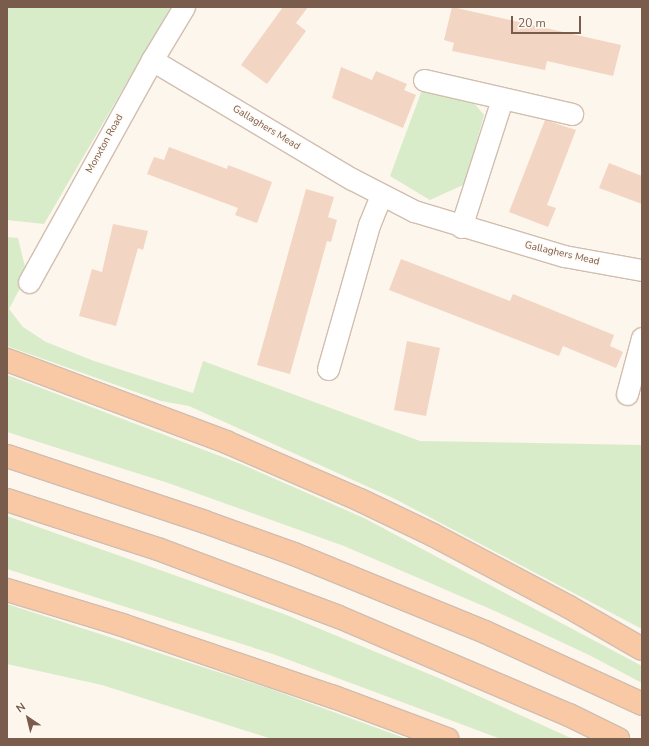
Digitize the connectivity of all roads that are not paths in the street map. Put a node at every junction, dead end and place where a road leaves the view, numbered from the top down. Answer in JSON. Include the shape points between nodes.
{"nodes":[{"id":1,"x":184,"y":7,"type":"edge"},
{"id":2,"x":152,"y":60,"type":"junction"},
{"id":3,"x":424,"y":80,"type":"dead end"},
{"id":4,"x":502,"y":100,"type":"junction"},
{"id":5,"x":572,"y":114,"type":"dead end"},
{"id":6,"x":381,"y":196,"type":"junction"},
{"id":7,"x":461,"y":227,"type":"junction"},
{"id":8,"x":642,"y":270,"type":"edge"},
{"id":9,"x":30,"y":282,"type":"dead end"},
{"id":10,"x":642,"y":338,"type":"edge"},
{"id":11,"x":7,"y":360,"type":"edge"},
{"id":12,"x":328,"y":369,"type":"dead end"},
{"id":13,"x":626,"y":394,"type":"dead end"},
{"id":14,"x":7,"y":456,"type":"edge"},
{"id":15,"x":7,"y":500,"type":"edge"},
{"id":16,"x":7,"y":590,"type":"edge"},
{"id":17,"x":642,"y":649,"type":"edge"},
{"id":18,"x":642,"y":704,"type":"edge"},
{"id":19,"x":447,"y":739,"type":"edge"},
{"id":20,"x":618,"y":739,"type":"edge"}],
"edges":[{"from":1,"to":2,"type":"street","name":"Monxton Road"},
{"from":2,"to":6,"type":"street","name":"Gallaghers Mead"},
{"from":2,"to":9,"type":"street","name":"Monxton Road"},
{"from":3,"to":4,"type":"street"},
{"from":4,"to":5,"type":"street"},
{"from":4,"to":7,"type":"street"},
{"from":6,"to":7,"type":"street","name":"Gallaghers Mead","via":[[414,211]]},
{"from":6,"to":12,"type":"street","via":[[369,225]]},
{"from":7,"to":8,"type":"street","name":"Gallaghers Mead","via":[[564,256]]},
{"from":10,"to":13,"type":"street"},
{"from":11,"to":17,"type":"highway","via":[[226,442],[352,497],[433,535]]},
{"from":14,"to":18,"type":"highway","via":[[294,554],[485,632]]},
{"from":15,"to":20,"type":"highway","via":[[158,549],[339,617],[562,712]]},
{"from":16,"to":19,"type":"highway","via":[[159,637]]}]}
